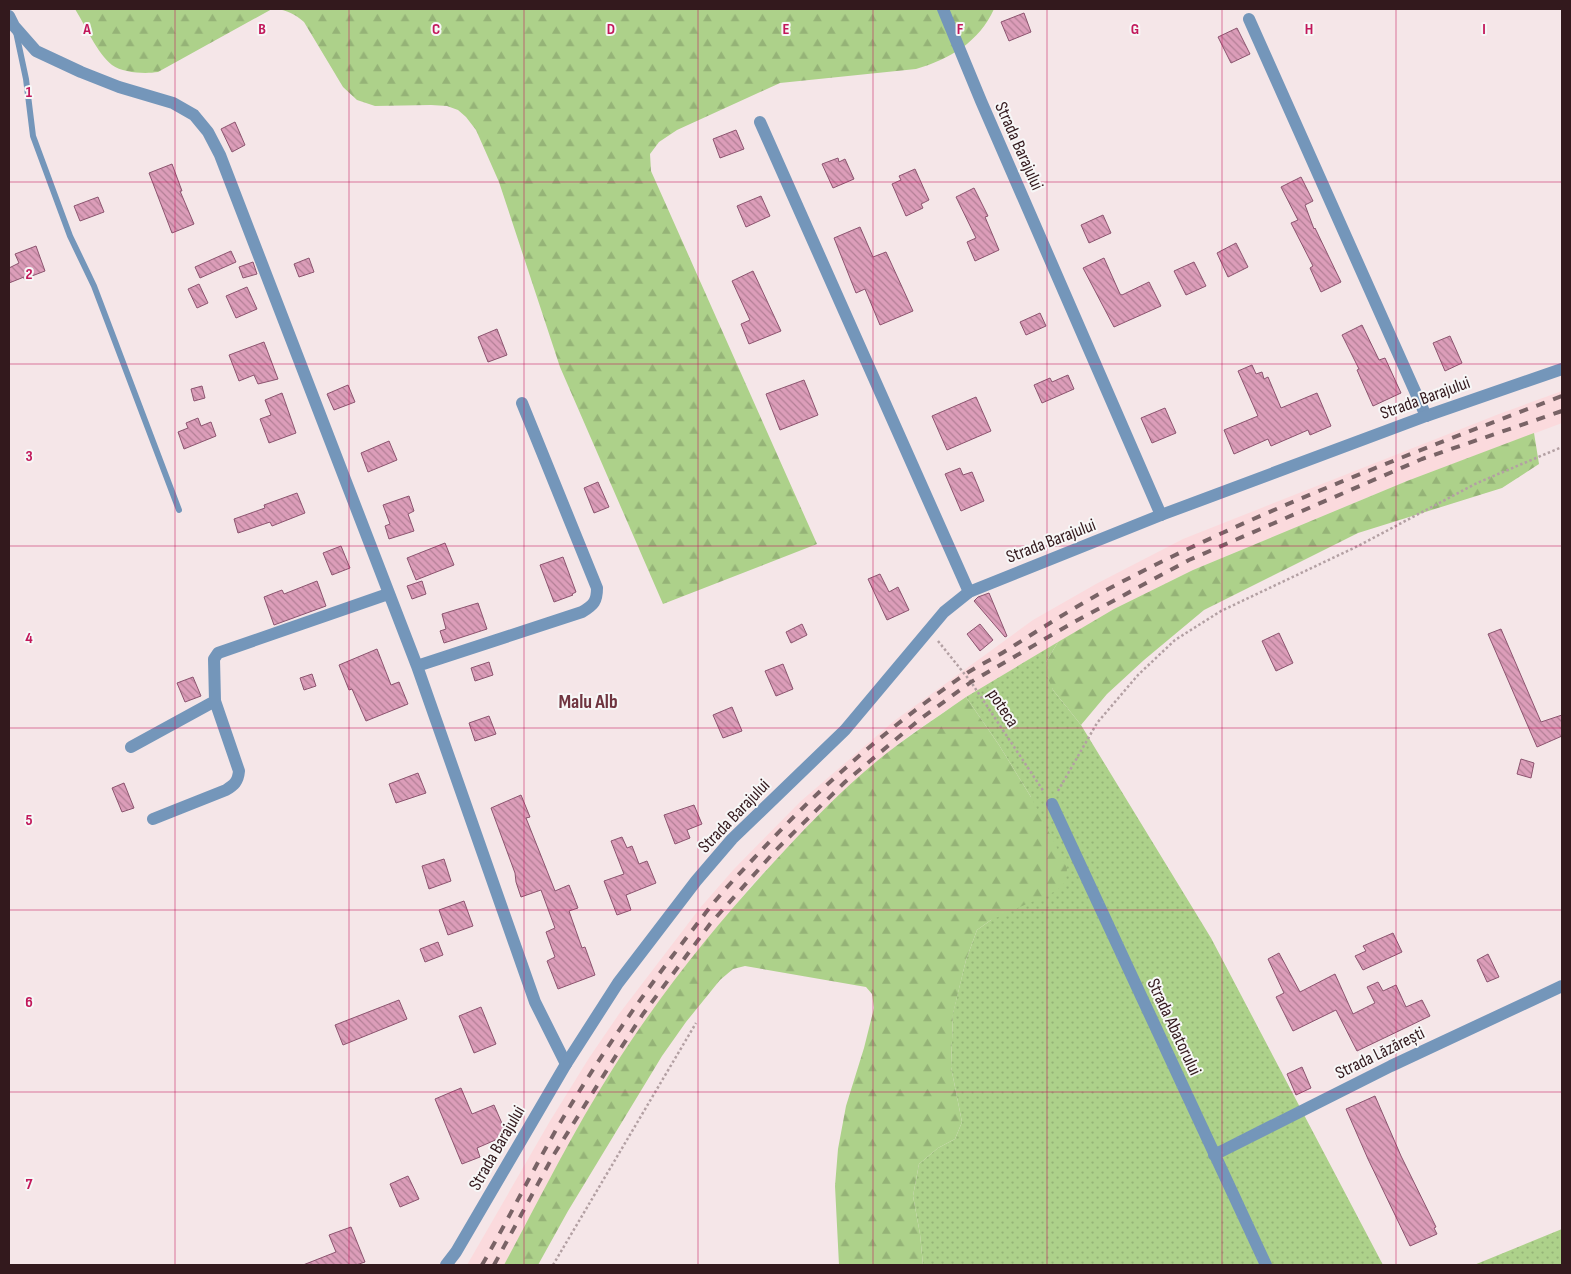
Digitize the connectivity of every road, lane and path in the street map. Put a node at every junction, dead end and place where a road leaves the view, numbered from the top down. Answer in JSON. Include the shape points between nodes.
{"nodes":[{"id":1,"x":943,"y":9,"type":"edge"},
{"id":2,"x":1249,"y":19,"type":"dead end"},
{"id":3,"x":12,"y":21,"type":"edge"},
{"id":4,"x":760,"y":122,"type":"dead end"},
{"id":5,"x":1562,"y":369,"type":"edge"},
{"id":6,"x":522,"y":403,"type":"dead end"},
{"id":7,"x":1426,"y":416,"type":"junction"},
{"id":8,"x":1562,"y":447,"type":"edge"},
{"id":9,"x":179,"y":510,"type":"dead end"},
{"id":10,"x":1161,"y":516,"type":"junction"},
{"id":11,"x":969,"y":592,"type":"junction"},
{"id":12,"x":388,"y":594,"type":"junction"},
{"id":13,"x":928,"y":629,"type":"junction"},
{"id":14,"x":417,"y":666,"type":"junction"},
{"id":15,"x":215,"y":701,"type":"junction"},
{"id":16,"x":131,"y":747,"type":"dead end"},
{"id":17,"x":1052,"y":804,"type":"junction"},
{"id":18,"x":154,"y":818,"type":"dead end"},
{"id":19,"x":1562,"y":986,"type":"edge"},
{"id":20,"x":696,"y":1023,"type":"dead end"},
{"id":21,"x":566,"y":1064,"type":"junction"},
{"id":22,"x":1214,"y":1155,"type":"junction"},
{"id":23,"x":446,"y":1265,"type":"edge"},
{"id":24,"x":553,"y":1265,"type":"edge"},
{"id":25,"x":1266,"y":1265,"type":"edge"}],
"edges":[{"from":1,"to":10,"type":"street","name":"Strada Barajului"},
{"from":2,"to":7,"type":"street"},
{"from":3,"to":9,"type":"lane","via":[[26,80],[33,136]]},
{"from":3,"to":12,"type":"street","via":[[36,51],[120,88],[173,103],[194,116],[208,132],[220,155]]},
{"from":4,"to":11,"type":"street"},
{"from":5,"to":7,"type":"street","name":"Strada Barajului"},
{"from":6,"to":14,"type":"street","via":[[597,588],[597,598],[594,605],[582,612]]},
{"from":7,"to":10,"type":"street","name":"Strada Barajului"},
{"from":8,"to":17,"type":"path","via":[[1477,483],[1358,546],[1221,611],[1175,640],[1138,675],[1098,723]]},
{"from":10,"to":11,"type":"street","name":"Strada Barajului"},
{"from":11,"to":13,"type":"street","name":"Strada Barajului"},
{"from":12,"to":14,"type":"street"},
{"from":12,"to":15,"type":"street","via":[[218,653],[214,659]]},
{"from":13,"to":17,"type":"path","name":"poteca","via":[[971,682]]},
{"from":13,"to":21,"type":"street","name":"Strada Barajului","via":[[846,730],[732,839],[696,881],[618,983]]},
{"from":14,"to":21,"type":"street","via":[[535,1002]]},
{"from":15,"to":16,"type":"street"},
{"from":15,"to":18,"type":"street","via":[[239,771],[238,778],[226,790]]},
{"from":17,"to":22,"type":"street","name":"Strada Abatorului"},
{"from":19,"to":22,"type":"street","name":"Strada Lăzărești","via":[[1391,1066]]},
{"from":20,"to":24,"type":"path"},
{"from":21,"to":23,"type":"street","name":"Strada Barajului"},
{"from":22,"to":25,"type":"street","name":"Strada Abatorului"}]}
